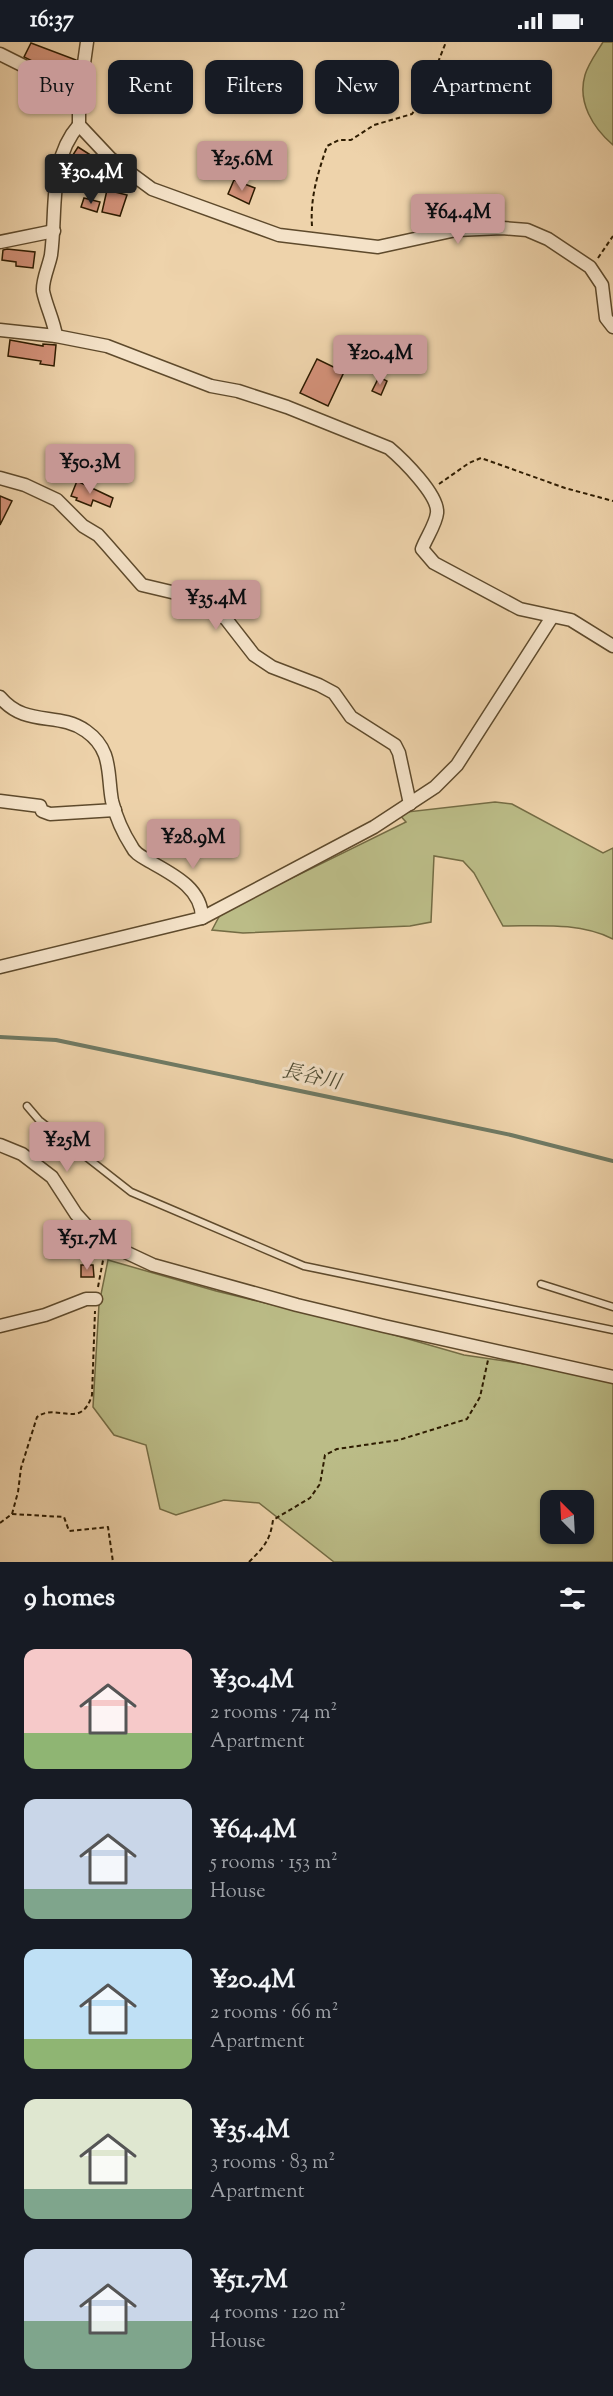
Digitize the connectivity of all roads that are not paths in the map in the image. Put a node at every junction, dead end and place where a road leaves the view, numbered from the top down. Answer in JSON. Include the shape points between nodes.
{"nodes":[{"id":1,"x":87,"y":42,"type":"edge"},
{"id":2,"x":0,"y":54,"type":"edge"},
{"id":3,"x":84,"y":60,"type":"edge"},
{"id":4,"x":18,"y":63,"type":"edge"},
{"id":5,"x":79,"y":114,"type":"edge"},
{"id":6,"x":79,"y":125,"type":"junction"},
{"id":7,"x":54,"y":231,"type":"junction"},
{"id":8,"x":0,"y":242,"type":"edge"},
{"id":9,"x":608,"y":287,"type":"edge"},
{"id":10,"x":613,"y":327,"type":"edge"},
{"id":11,"x":0,"y":330,"type":"edge"},
{"id":12,"x":56,"y":336,"type":"junction"},
{"id":13,"x":0,"y":478,"type":"edge"},
{"id":14,"x":552,"y":617,"type":"junction"},
{"id":15,"x":613,"y":646,"type":"edge"},
{"id":16,"x":0,"y":697,"type":"edge"},
{"id":17,"x":0,"y":801,"type":"edge"},
{"id":18,"x":410,"y":804,"type":"junction"},
{"id":19,"x":115,"y":810,"type":"junction"},
{"id":20,"x":202,"y":918,"type":"junction"},
{"id":21,"x":0,"y":967,"type":"edge"},
{"id":22,"x":27,"y":1106,"type":"dead end"},
{"id":23,"x":0,"y":1145,"type":"edge"},
{"id":24,"x":542,"y":1284,"type":"dead end"},
{"id":25,"x":96,"y":1299,"type":"road end"},
{"id":26,"x":613,"y":1307,"type":"edge"},
{"id":27,"x":0,"y":1326,"type":"edge"},
{"id":28,"x":613,"y":1330,"type":"edge"},
{"id":29,"x":613,"y":1377,"type":"edge"}],
"edges":[{"from":1,"to":3,"type":"street"},
{"from":2,"to":4,"type":"street"},
{"from":5,"to":6,"type":"street"},
{"from":6,"to":7,"type":"street","via":[[68,138],[57,171]]},
{"from":6,"to":9,"type":"street","via":[[110,158],[152,189],[279,235],[378,248],[456,231],[527,230],[590,267]]},
{"from":7,"to":8,"type":"street"},
{"from":7,"to":12,"type":"street","via":[[43,290]]},
{"from":9,"to":10,"type":"street","via":[[606,318]]},
{"from":11,"to":12,"type":"street"},
{"from":12,"to":14,"type":"street","via":[[108,346],[211,386],[287,406],[389,448],[429,491],[437,513],[422,549],[434,563],[520,609]]},
{"from":13,"to":18,"type":"street","via":[[57,500],[98,535],[142,585],[180,594],[220,615],[254,655],[272,667],[334,693],[351,717],[395,745]]},
{"from":14,"to":15,"type":"street","via":[[571,620]]},
{"from":14,"to":18,"type":"street","via":[[457,765]]},
{"from":16,"to":19,"type":"street","via":[[12,710],[73,724],[100,743],[110,767]]},
{"from":17,"to":19,"type":"street","via":[[40,806],[50,814]]},
{"from":18,"to":20,"type":"street"},
{"from":19,"to":20,"type":"street","via":[[134,852],[191,888],[202,907]]},
{"from":20,"to":21,"type":"street"},
{"from":22,"to":28,"type":"lane","via":[[39,1120],[130,1192],[304,1266]]},
{"from":23,"to":29,"type":"street","via":[[22,1154],[52,1177],[85,1225],[106,1243],[153,1265],[384,1326]]},
{"from":24,"to":26,"type":"lane"},
{"from":25,"to":27,"type":"street"}]}
